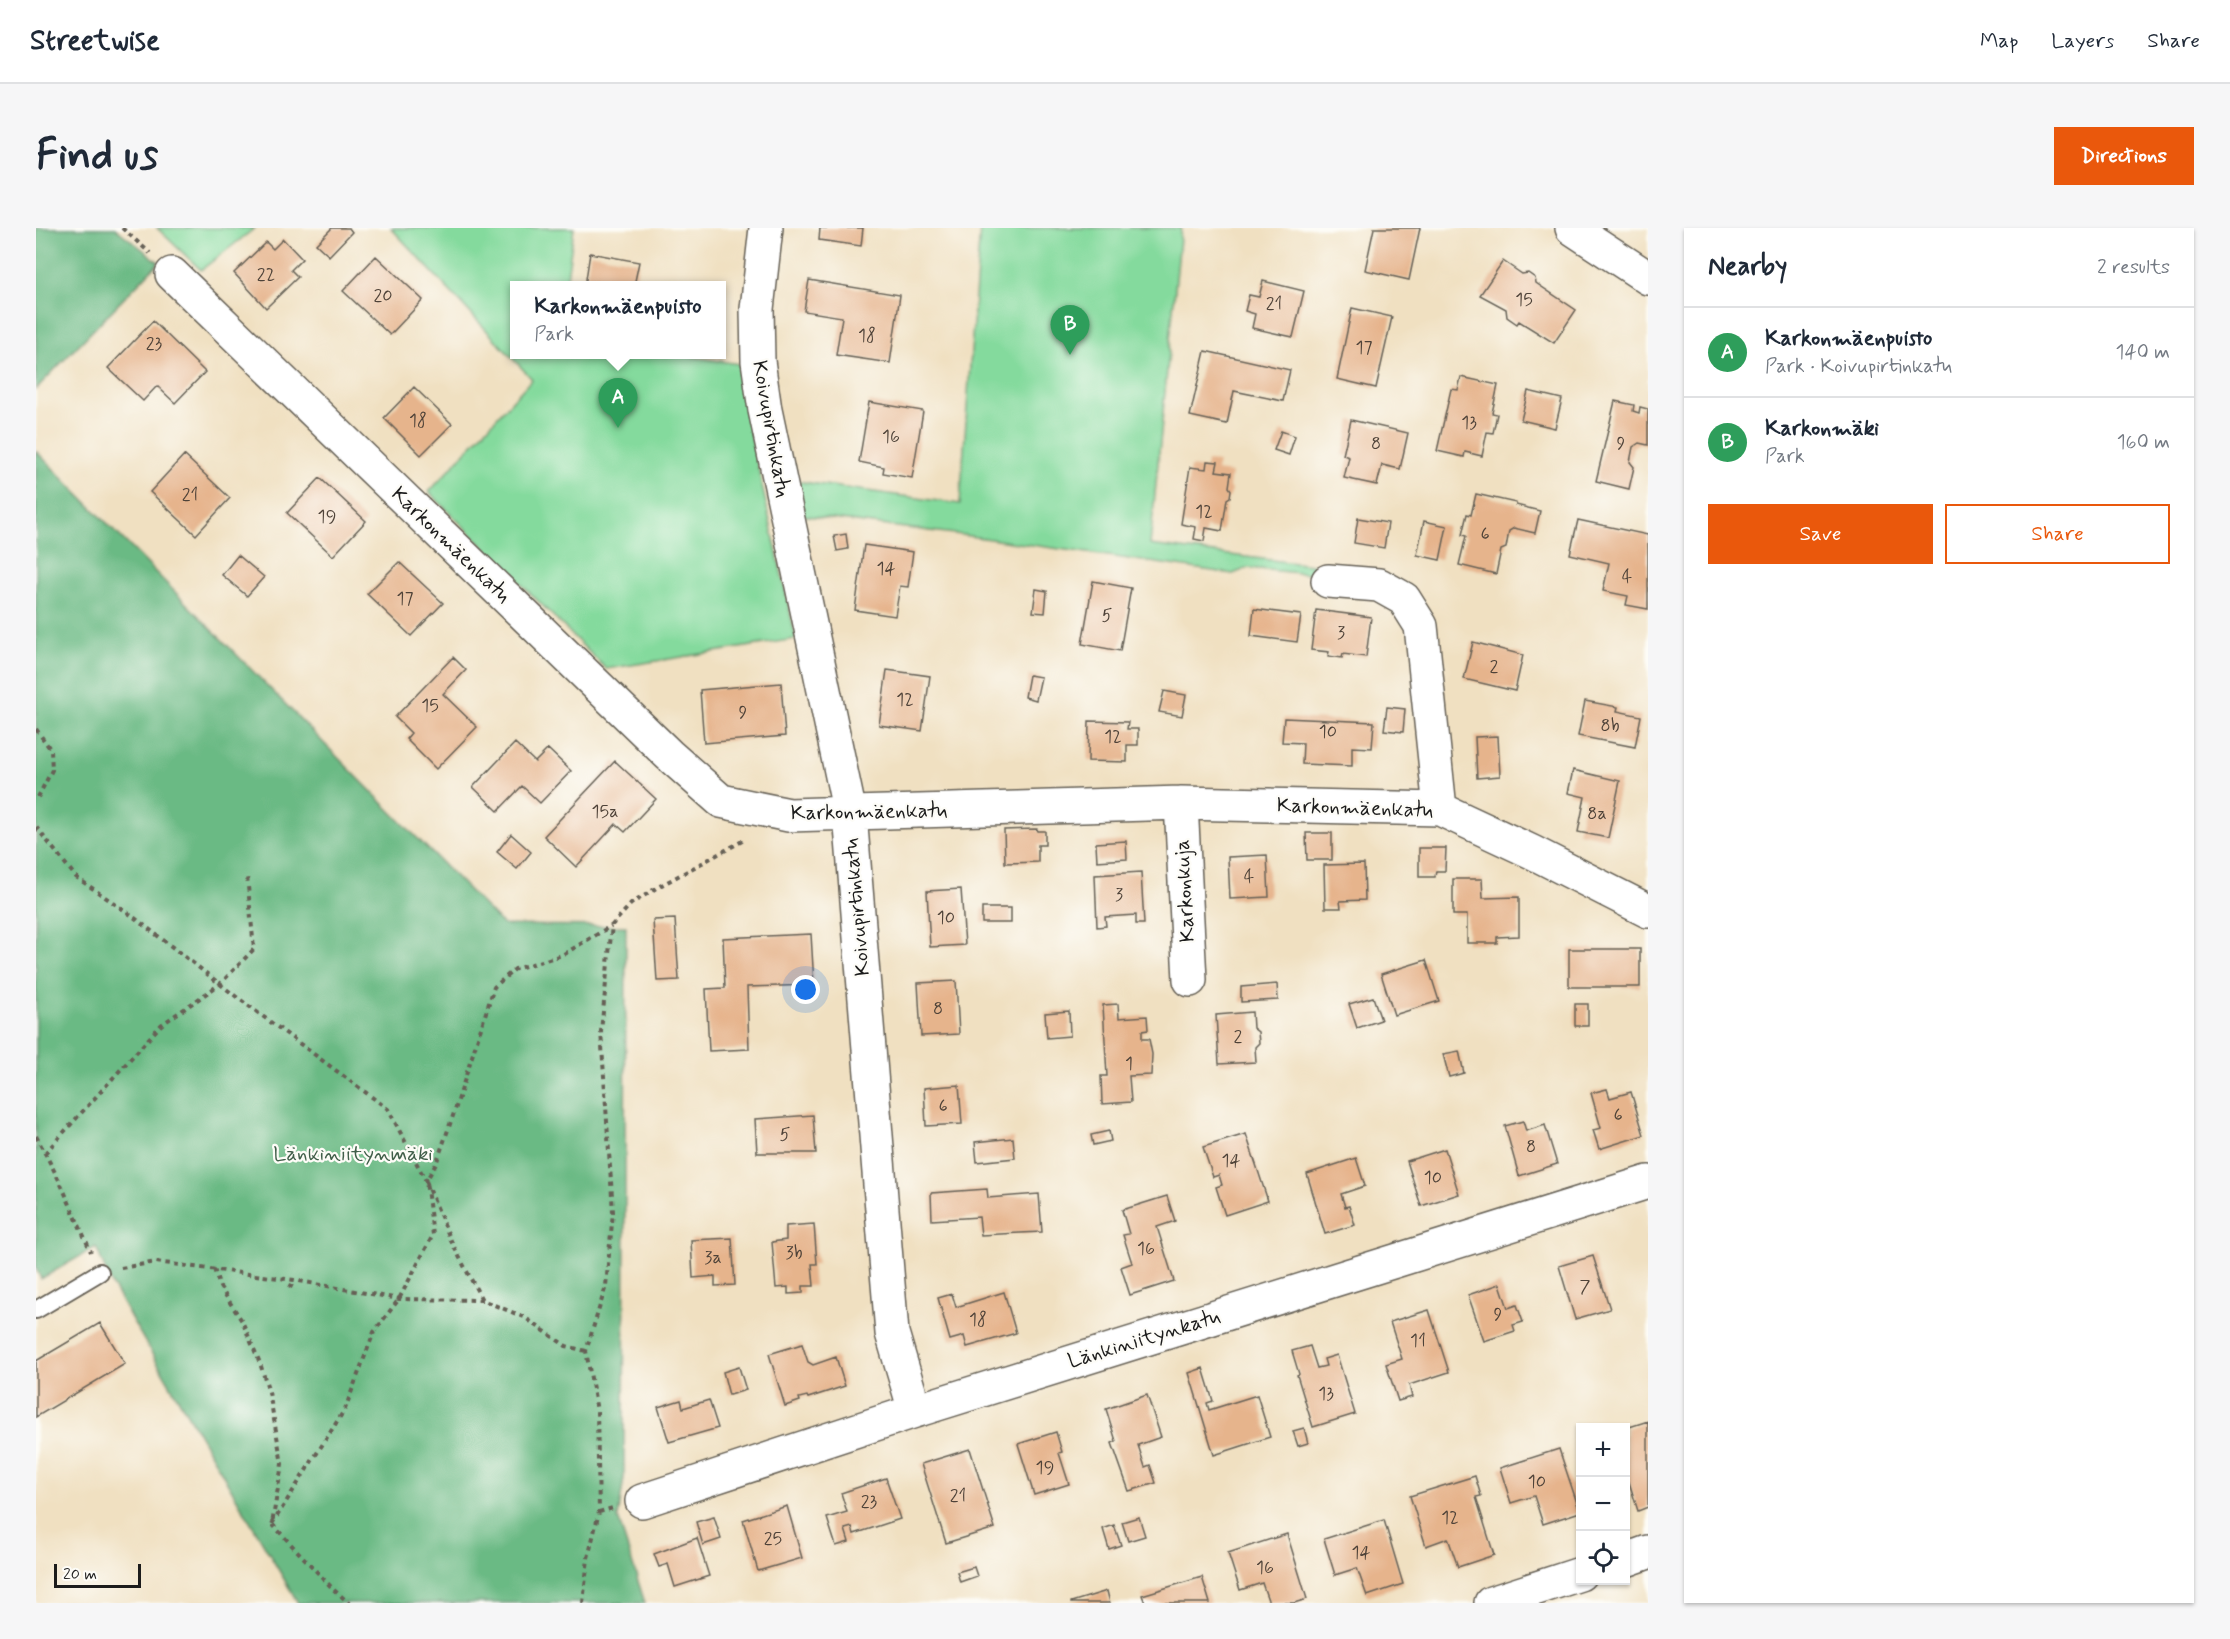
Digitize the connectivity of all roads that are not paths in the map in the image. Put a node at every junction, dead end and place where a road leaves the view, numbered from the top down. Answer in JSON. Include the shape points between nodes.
{"nodes":[{"id":1,"x":766,"y":228,"type":"edge"},
{"id":2,"x":1572,"y":228,"type":"edge"},
{"id":3,"x":172,"y":274,"type":"road end"},
{"id":4,"x":1648,"y":278,"type":"edge"},
{"id":5,"x":1328,"y":581,"type":"dead end"},
{"id":6,"x":1181,"y":803,"type":"junction"},
{"id":7,"x":1440,"y":809,"type":"junction"},
{"id":8,"x":850,"y":814,"type":"junction"},
{"id":9,"x":1648,"y":911,"type":"edge"},
{"id":10,"x":1190,"y":980,"type":"dead end"},
{"id":11,"x":1648,"y":1182,"type":"edge"},
{"id":12,"x":100,"y":1272,"type":"road end"},
{"id":13,"x":36,"y":1310,"type":"edge"},
{"id":14,"x":915,"y":1411,"type":"junction"},
{"id":15,"x":642,"y":1501,"type":"dead end"},
{"id":16,"x":1648,"y":1552,"type":"edge"},
{"id":17,"x":1630,"y":1559,"type":"edge"},
{"id":18,"x":1576,"y":1576,"type":"edge"},
{"id":19,"x":1491,"y":1603,"type":"edge"}],
"edges":[{"from":1,"to":8,"type":"street","name":"Koivupirtinkatu","via":[[757,309],[758,361]]},
{"from":2,"to":4,"type":"street"},
{"from":3,"to":8,"type":"street","name":"Karkonmäenkatu","via":[[721,801],[789,815]]},
{"from":5,"to":7,"type":"street","via":[[1379,585],[1404,599],[1421,626]]},
{"from":6,"to":7,"type":"street","name":"Karkonmäenkatu"},
{"from":6,"to":8,"type":"street","name":"Karkonmäenkatu"},
{"from":6,"to":10,"type":"street","name":"Karkonkuja"},
{"from":7,"to":9,"type":"street","name":"Karkonmäenkatu"},
{"from":8,"to":14,"type":"street","name":"Koivupirtinkatu","via":[[892,1333]]},
{"from":11,"to":14,"type":"street","name":"Länkiniitynkatu"},
{"from":12,"to":13,"type":"lane"},
{"from":14,"to":15,"type":"street","name":"Länkiniitynkatu"},
{"from":16,"to":17,"type":"street"},
{"from":18,"to":19,"type":"street"}]}
